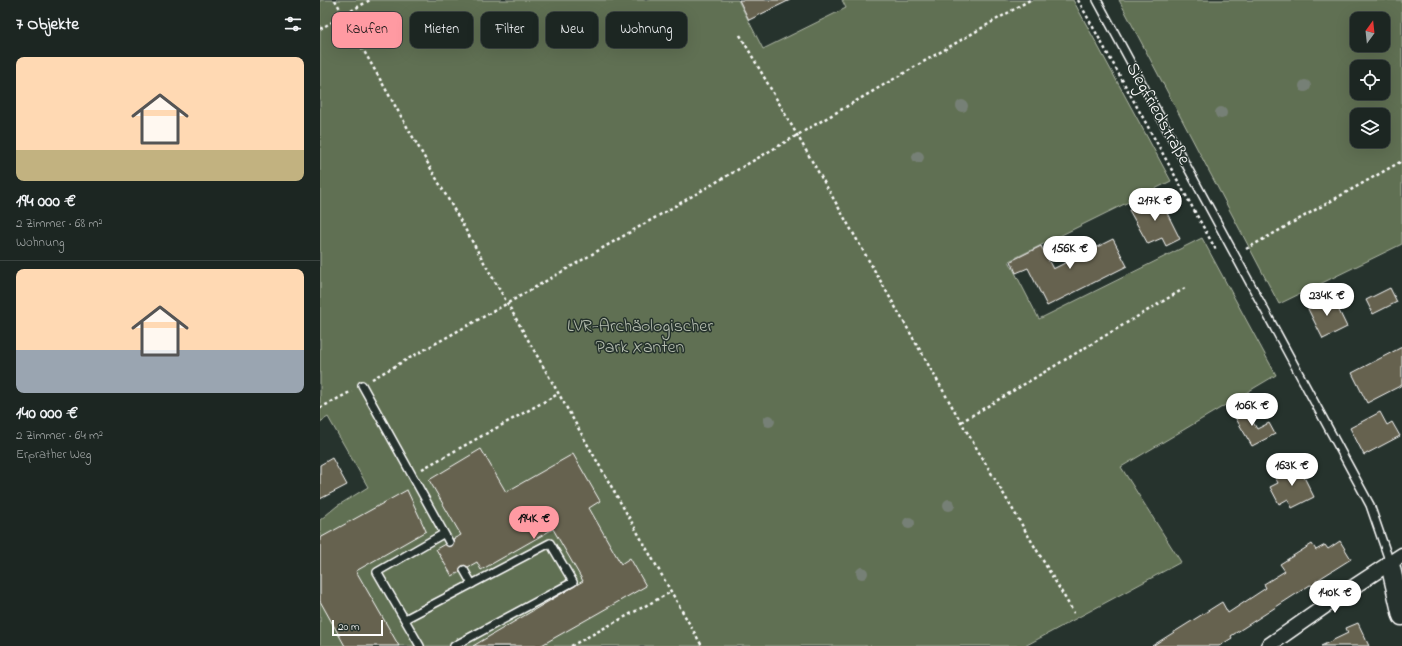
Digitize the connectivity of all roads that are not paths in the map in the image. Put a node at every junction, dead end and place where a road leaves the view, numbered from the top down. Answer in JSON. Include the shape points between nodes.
{"nodes":[{"id":1,"x":1097,"y":0,"type":"edge"},
{"id":2,"x":362,"y":385,"type":"road end"},
{"id":3,"x":443,"y":534,"type":"junction"},
{"id":4,"x":448,"y":542,"type":"dead end"},
{"id":5,"x":1396,"y":559,"type":"edge"},
{"id":6,"x":464,"y":570,"type":"dead end"},
{"id":7,"x":472,"y":584,"type":"junction"},
{"id":8,"x":1402,"y":616,"type":"edge"},
{"id":9,"x":405,"y":619,"type":"junction"},
{"id":10,"x":420,"y":646,"type":"edge"},
{"id":11,"x":454,"y":646,"type":"edge"},
{"id":12,"x":1268,"y":646,"type":"edge"}],
"edges":[{"from":1,"to":5,"type":"lane","name":"Siegfriedstraße","via":[[1370,505]]},
{"from":2,"to":3,"type":"lane"},
{"from":3,"to":4,"type":"lane"},
{"from":3,"to":9,"type":"lane","via":[[377,572]]},
{"from":5,"to":8,"type":"street","name":"Siegfriedstraße"},
{"from":5,"to":12,"type":"street"},
{"from":6,"to":7,"type":"lane"},
{"from":7,"to":9,"type":"lane"},
{"from":7,"to":11,"type":"lane","via":[[550,543],[573,582]]},
{"from":9,"to":10,"type":"lane"}]}
